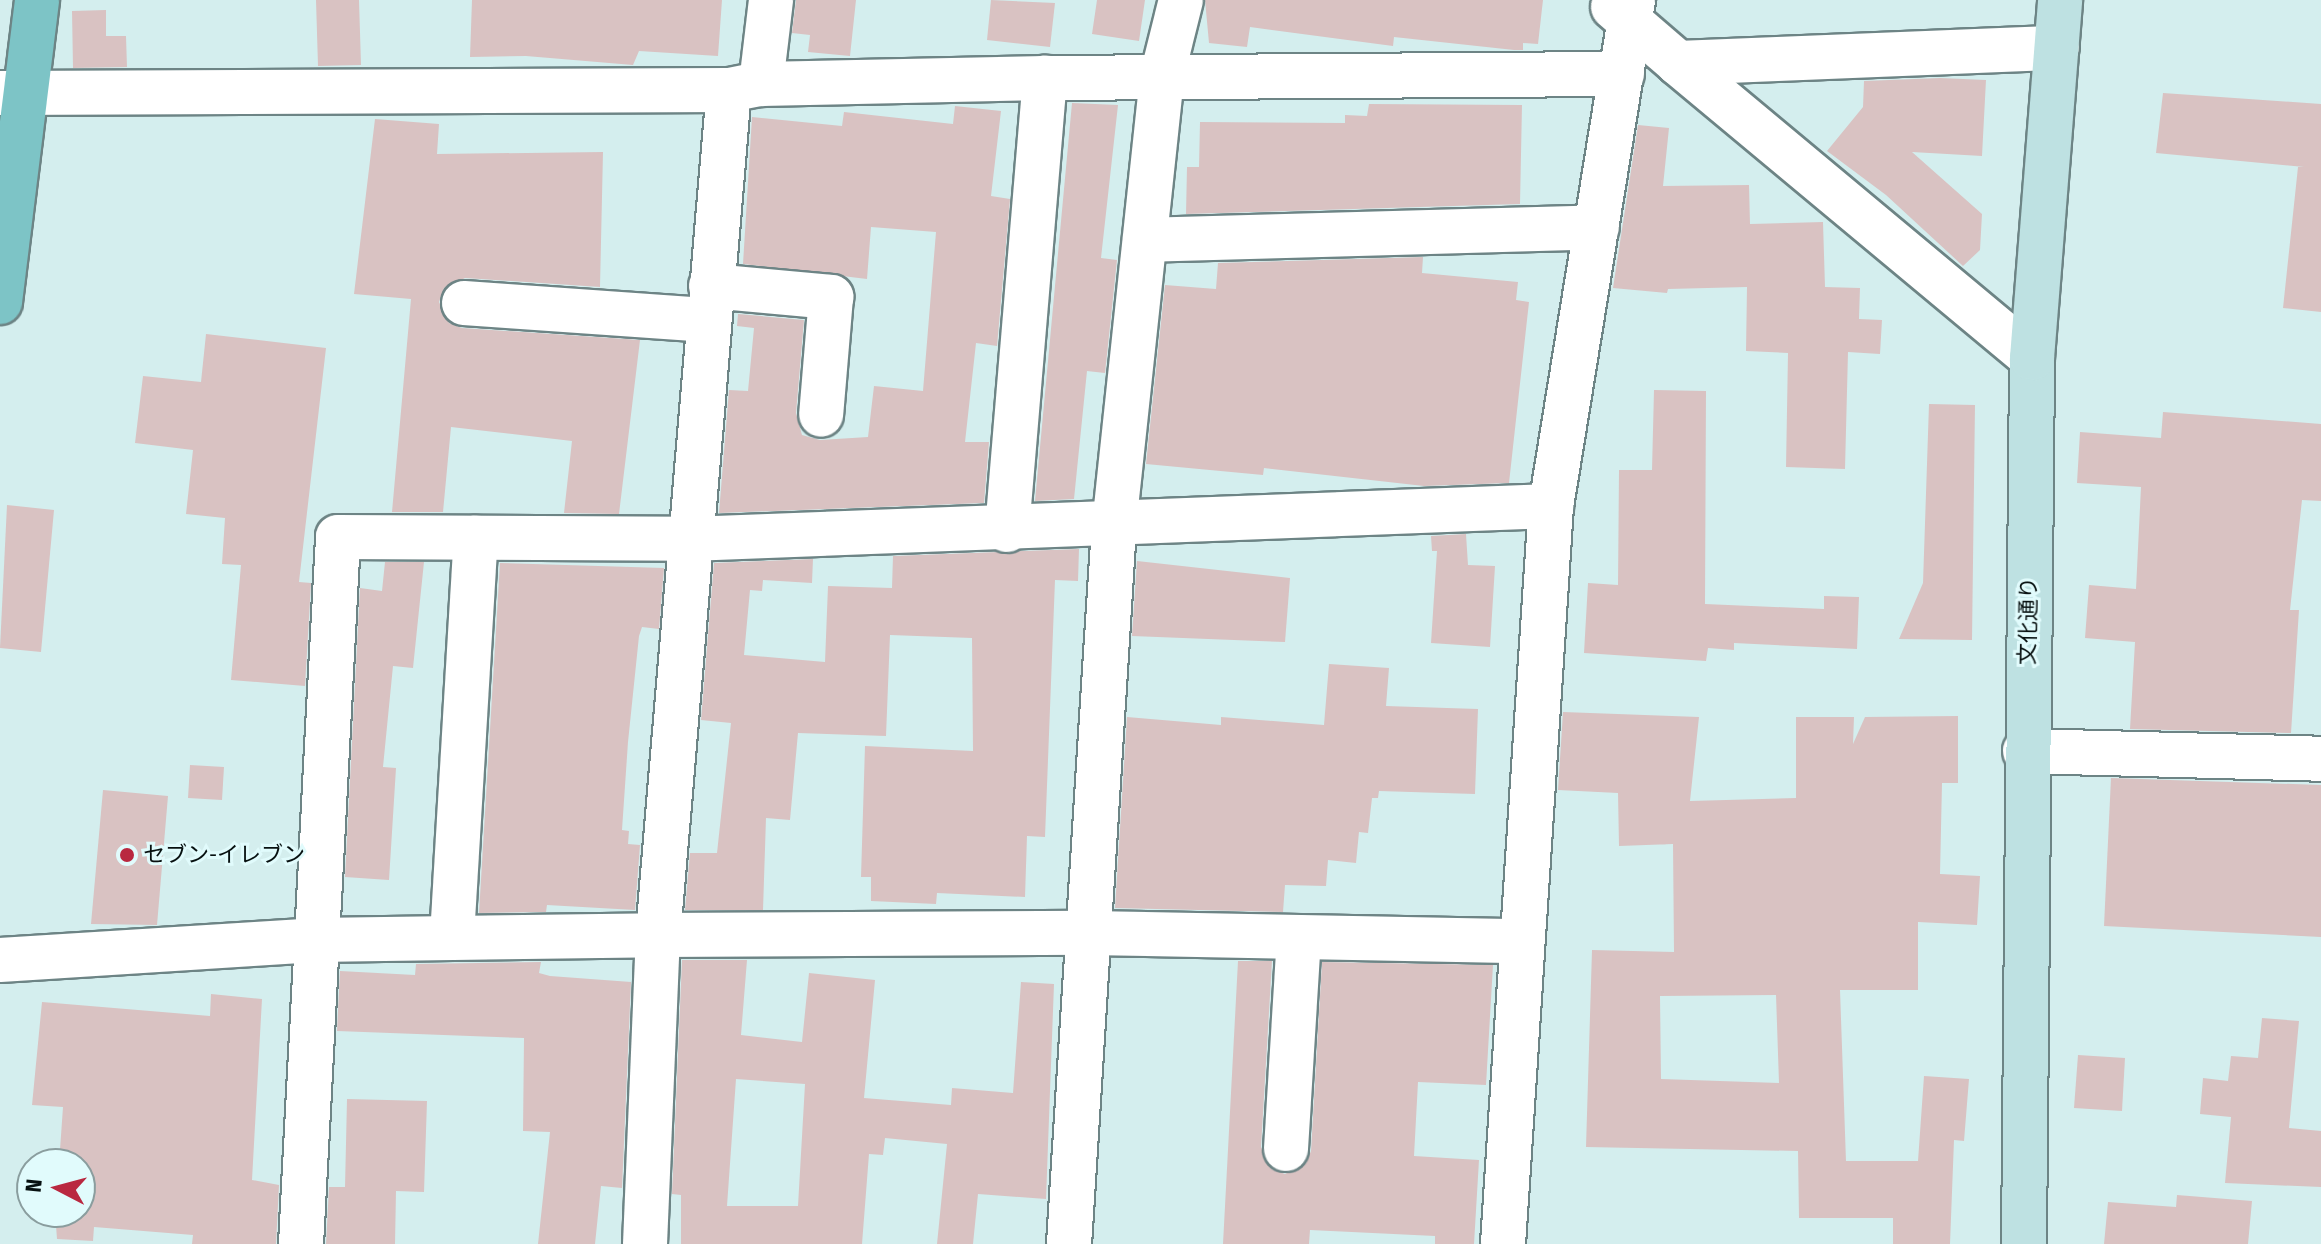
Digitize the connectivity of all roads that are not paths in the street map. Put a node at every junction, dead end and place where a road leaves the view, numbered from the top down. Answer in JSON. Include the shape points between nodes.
{"nodes":[{"id":1,"x":37,"y":0,"type":"edge"},
{"id":2,"x":771,"y":0,"type":"edge"},
{"id":3,"x":1181,"y":0,"type":"edge"},
{"id":4,"x":2060,"y":0,"type":"edge"},
{"id":5,"x":1623,"y":7,"type":"edge"},
{"id":6,"x":2057,"y":48,"type":"junction"},
{"id":7,"x":1678,"y":63,"type":"junction"},
{"id":8,"x":1622,"y":74,"type":"junction"},
{"id":9,"x":1162,"y":76,"type":"junction"},
{"id":10,"x":1045,"y":78,"type":"junction"},
{"id":11,"x":745,"y":87,"type":"junction"},
{"id":12,"x":12,"y":92,"type":"edge"},
{"id":13,"x":1597,"y":227,"type":"junction"},
{"id":14,"x":1145,"y":240,"type":"junction"},
{"id":15,"x":0,"y":302,"type":"edge"},
{"id":16,"x":464,"y":303,"type":"dead end"},
{"id":17,"x":710,"y":303,"type":"junction"},
{"id":18,"x":2032,"y":358,"type":"junction"},
{"id":19,"x":821,"y":415,"type":"dead end"},
{"id":20,"x":1551,"y":506,"type":"junction"},
{"id":21,"x":1114,"y":526,"type":"junction"},
{"id":22,"x":1007,"y":530,"type":"junction"},
{"id":23,"x":476,"y":538,"type":"junction"},
{"id":24,"x":689,"y":539,"type":"junction"},
{"id":25,"x":2025,"y":751,"type":"junction"},
{"id":26,"x":2321,"y":759,"type":"edge"},
{"id":27,"x":1089,"y":933,"type":"junction"},
{"id":28,"x":658,"y":935,"type":"junction"},
{"id":29,"x":452,"y":937,"type":"junction"},
{"id":30,"x":1299,"y":937,"type":"junction"},
{"id":31,"x":315,"y":940,"type":"junction"},
{"id":32,"x":1522,"y":941,"type":"junction"},
{"id":33,"x":0,"y":960,"type":"edge"},
{"id":34,"x":1286,"y":1149,"type":"dead end"},
{"id":35,"x":301,"y":1244,"type":"edge"},
{"id":36,"x":645,"y":1244,"type":"edge"},
{"id":37,"x":1069,"y":1244,"type":"edge"},
{"id":38,"x":1503,"y":1244,"type":"edge"},
{"id":39,"x":2024,"y":1244,"type":"edge"}],
"edges":[{"from":1,"to":12,"type":"main road"},
{"from":2,"to":11,"type":"street"},
{"from":3,"to":9,"type":"street"},
{"from":4,"to":6,"type":"street","name":"文化通り"},
{"from":5,"to":7,"type":"street"},
{"from":5,"to":8,"type":"street"},
{"from":6,"to":7,"type":"street"},
{"from":6,"to":18,"type":"street","name":"文化通り"},
{"from":7,"to":18,"type":"street"},
{"from":8,"to":9,"type":"street"},
{"from":8,"to":13,"type":"street"},
{"from":9,"to":10,"type":"street"},
{"from":9,"to":14,"type":"street"},
{"from":10,"to":11,"type":"street"},
{"from":10,"to":22,"type":"street"},
{"from":11,"to":12,"type":"street"},
{"from":11,"to":17,"type":"street"},
{"from":12,"to":15,"type":"main road"},
{"from":13,"to":14,"type":"street"},
{"from":13,"to":20,"type":"street"},
{"from":14,"to":21,"type":"street"},
{"from":16,"to":17,"type":"street"},
{"from":17,"to":19,"type":"street","via":[[831,297]]},
{"from":17,"to":24,"type":"street"},
{"from":18,"to":25,"type":"street","name":"文化通り"},
{"from":20,"to":21,"type":"street"},
{"from":20,"to":32,"type":"street"},
{"from":21,"to":22,"type":"street"},
{"from":21,"to":27,"type":"street"},
{"from":22,"to":24,"type":"street"},
{"from":23,"to":24,"type":"street"},
{"from":23,"to":29,"type":"street"},
{"from":23,"to":31,"type":"street","via":[[338,537]]},
{"from":24,"to":28,"type":"street"},
{"from":25,"to":26,"type":"street"},
{"from":25,"to":39,"type":"street","name":"文化通り"},
{"from":27,"to":28,"type":"street"},
{"from":27,"to":30,"type":"street"},
{"from":27,"to":37,"type":"street"},
{"from":28,"to":29,"type":"street"},
{"from":28,"to":36,"type":"street"},
{"from":29,"to":31,"type":"street"},
{"from":30,"to":32,"type":"street"},
{"from":30,"to":34,"type":"street"},
{"from":31,"to":33,"type":"street"},
{"from":31,"to":35,"type":"street"},
{"from":32,"to":38,"type":"street"}]}
